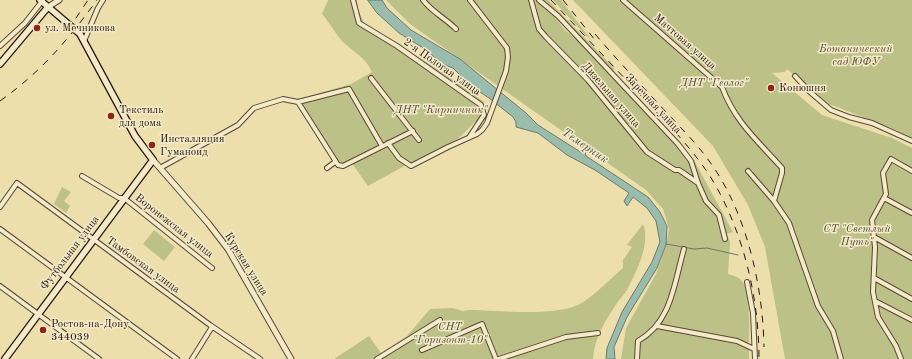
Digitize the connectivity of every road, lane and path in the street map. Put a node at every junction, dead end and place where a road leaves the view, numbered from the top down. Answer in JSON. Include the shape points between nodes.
{"nodes":[{"id":1,"x":59,"y":0,"type":"edge"},
{"id":2,"x":103,"y":0,"type":"edge"},
{"id":3,"x":353,"y":0,"type":"edge"},
{"id":4,"x":423,"y":0,"type":"edge"},
{"id":5,"x":470,"y":0,"type":"edge"},
{"id":6,"x":531,"y":0,"type":"edge"},
{"id":7,"x":539,"y":0,"type":"edge"},
{"id":8,"x":623,"y":0,"type":"edge"},
{"id":9,"x":42,"y":1,"type":"edge"},
{"id":10,"x":48,"y":7,"type":"junction"},
{"id":11,"x":456,"y":29,"type":"dead end"},
{"id":12,"x":84,"y":41,"type":"junction"},
{"id":13,"x":0,"y":46,"type":"edge"},
{"id":14,"x":0,"y":64,"type":"edge"},
{"id":15,"x":795,"y":76,"type":"dead end"},
{"id":16,"x":371,"y":78,"type":"dead end"},
{"id":17,"x":298,"y":102,"type":"junction"},
{"id":18,"x":413,"y":131,"type":"junction"},
{"id":19,"x":470,"y":137,"type":"junction"},
{"id":20,"x":419,"y":140,"type":"dead end"},
{"id":21,"x":912,"y":141,"type":"edge"},
{"id":22,"x":388,"y":143,"type":"junction"},
{"id":23,"x":382,"y":146,"type":"junction"},
{"id":24,"x":153,"y":160,"type":"junction"},
{"id":25,"x":335,"y":162,"type":"junction"},
{"id":26,"x":160,"y":168,"type":"junction"},
{"id":27,"x":328,"y":168,"type":"dead end"},
{"id":28,"x":748,"y":171,"type":"dead end"},
{"id":29,"x":912,"y":171,"type":"edge"},
{"id":30,"x":82,"y":176,"type":"dead end"},
{"id":31,"x":698,"y":183,"type":"junction"},
{"id":32,"x":124,"y":198,"type":"junction"},
{"id":33,"x":884,"y":198,"type":"junction"},
{"id":34,"x":774,"y":201,"type":"junction"},
{"id":35,"x":0,"y":207,"type":"edge"},
{"id":36,"x":912,"y":213,"type":"edge"},
{"id":37,"x":0,"y":229,"type":"edge"},
{"id":38,"x":874,"y":237,"type":"junction"},
{"id":39,"x":725,"y":239,"type":"dead end"},
{"id":40,"x":93,"y":240,"type":"junction"},
{"id":41,"x":684,"y":249,"type":"dead end"},
{"id":42,"x":912,"y":258,"type":"edge"},
{"id":43,"x":212,"y":268,"type":"dead end"},
{"id":44,"x":65,"y":277,"type":"junction"},
{"id":45,"x":874,"y":278,"type":"junction"},
{"id":46,"x":748,"y":282,"type":"dead end"},
{"id":47,"x":0,"y":286,"type":"edge"},
{"id":48,"x":912,"y":299,"type":"edge"},
{"id":49,"x":875,"y":301,"type":"junction"},
{"id":50,"x":38,"y":313,"type":"junction"},
{"id":51,"x":440,"y":320,"type":"dead end"},
{"id":52,"x":912,"y":320,"type":"edge"},
{"id":53,"x":657,"y":326,"type":"junction"},
{"id":54,"x":212,"y":327,"type":"junction"},
{"id":55,"x":598,"y":333,"type":"dead end"},
{"id":56,"x":754,"y":349,"type":"junction"},
{"id":57,"x":422,"y":350,"type":"dead end"},
{"id":58,"x":5,"y":359,"type":"edge"},
{"id":59,"x":99,"y":359,"type":"edge"},
{"id":60,"x":177,"y":359,"type":"edge"},
{"id":61,"x":192,"y":359,"type":"edge"},
{"id":62,"x":260,"y":359,"type":"edge"},
{"id":63,"x":291,"y":359,"type":"edge"},
{"id":64,"x":377,"y":359,"type":"edge"},
{"id":65,"x":498,"y":359,"type":"edge"},
{"id":66,"x":637,"y":359,"type":"edge"},
{"id":67,"x":754,"y":359,"type":"edge"},
{"id":68,"x":841,"y":359,"type":"edge"},
{"id":69,"x":902,"y":359,"type":"edge"}],
"edges":[{"from":1,"to":10,"type":"street"},
{"from":2,"to":12,"type":"street"},
{"from":3,"to":19,"type":"street","name":"2-я Пологая улица","via":[[359,23],[397,46],[481,105],[484,115]]},
{"from":4,"to":11,"type":"street"},
{"from":5,"to":19,"type":"street","via":[[506,48],[508,64],[482,130]]},
{"from":6,"to":31,"type":"street","name":"Дизельная улица","via":[[539,29],[558,52],[588,80],[647,152]]},
{"from":7,"to":31,"type":"street","name":"Заречная улица","via":[[558,16],[678,144],[691,161]]},
{"from":8,"to":34,"type":"street","name":"Мачтовая улица","via":[[722,87],[737,118],[782,168]]},
{"from":9,"to":10,"type":"main road","name":"Курская улица"},
{"from":9,"to":13,"type":"street","via":[[25,23]]},
{"from":10,"to":12,"type":"main road","name":"Курская улица"},
{"from":10,"to":14,"type":"main road"},
{"from":12,"to":24,"type":"main road","name":"Курская улица","via":[[125,119],[143,149]]},
{"from":15,"to":21,"type":"street","via":[[831,110],[872,123]]},
{"from":16,"to":18,"type":"street"},
{"from":17,"to":23,"type":"street","via":[[349,89]]},
{"from":17,"to":25,"type":"street"},
{"from":17,"to":26,"type":"street","via":[[283,99],[254,108],[238,125]]},
{"from":18,"to":20,"type":"street"},
{"from":18,"to":22,"type":"street"},
{"from":19,"to":22,"type":"street","via":[[411,166],[399,158]]},
{"from":22,"to":23,"type":"street"},
{"from":23,"to":25,"type":"street","via":[[343,166]]},
{"from":24,"to":26,"type":"street","name":"Курская улица"},
{"from":24,"to":32,"type":"main road","name":"Футбольная улица"},
{"from":25,"to":27,"type":"street"},
{"from":26,"to":63,"type":"street","name":"Курская улица","via":[[228,249]]},
{"from":28,"to":34,"type":"street"},
{"from":29,"to":33,"type":"street","via":[[891,159],[883,173],[886,194]]},
{"from":30,"to":32,"type":"street","name":"Воронежская улица","via":[[119,198]]},
{"from":31,"to":39,"type":"street","name":"Заречная улица","via":[[706,200],[719,215]]},
{"from":32,"to":40,"type":"main road","name":"Футбольная улица"},
{"from":32,"to":43,"type":"street","name":"Воронежская улица"},
{"from":33,"to":36,"type":"street"},
{"from":33,"to":38,"type":"street","via":[[872,220]]},
{"from":34,"to":68,"type":"street","via":[[795,236],[818,306],[833,331]]},
{"from":35,"to":40,"type":"street","name":"Тамбовская улица","via":[[17,183]]},
{"from":37,"to":44,"type":"street"},
{"from":38,"to":42,"type":"street"},
{"from":38,"to":45,"type":"street"},
{"from":40,"to":44,"type":"main road","name":"Футбольная улица"},
{"from":40,"to":54,"type":"street","name":"Тамбовская улица"},
{"from":41,"to":53,"type":"street","via":[[666,313]]},
{"from":44,"to":50,"type":"main road","name":"Футбольная улица"},
{"from":44,"to":60,"type":"street"},
{"from":45,"to":48,"type":"street"},
{"from":45,"to":49,"type":"street"},
{"from":46,"to":56,"type":"street","via":[[753,313]]},
{"from":47,"to":50,"type":"street"},
{"from":49,"to":52,"type":"street"},
{"from":49,"to":69,"type":"street","via":[[878,317]]},
{"from":50,"to":58,"type":"main road","name":"Футбольная улица"},
{"from":50,"to":59,"type":"street"},
{"from":51,"to":64,"type":"street"},
{"from":53,"to":56,"type":"street","via":[[737,341]]},
{"from":53,"to":66,"type":"street","via":[[638,341]]},
{"from":54,"to":61,"type":"street"},
{"from":54,"to":62,"type":"street","name":"Тамбовская улица"},
{"from":55,"to":65,"type":"street","via":[[566,337]]},
{"from":56,"to":67,"type":"street"},
{"from":57,"to":65,"type":"street","via":[[478,325],[484,326]]}]}
